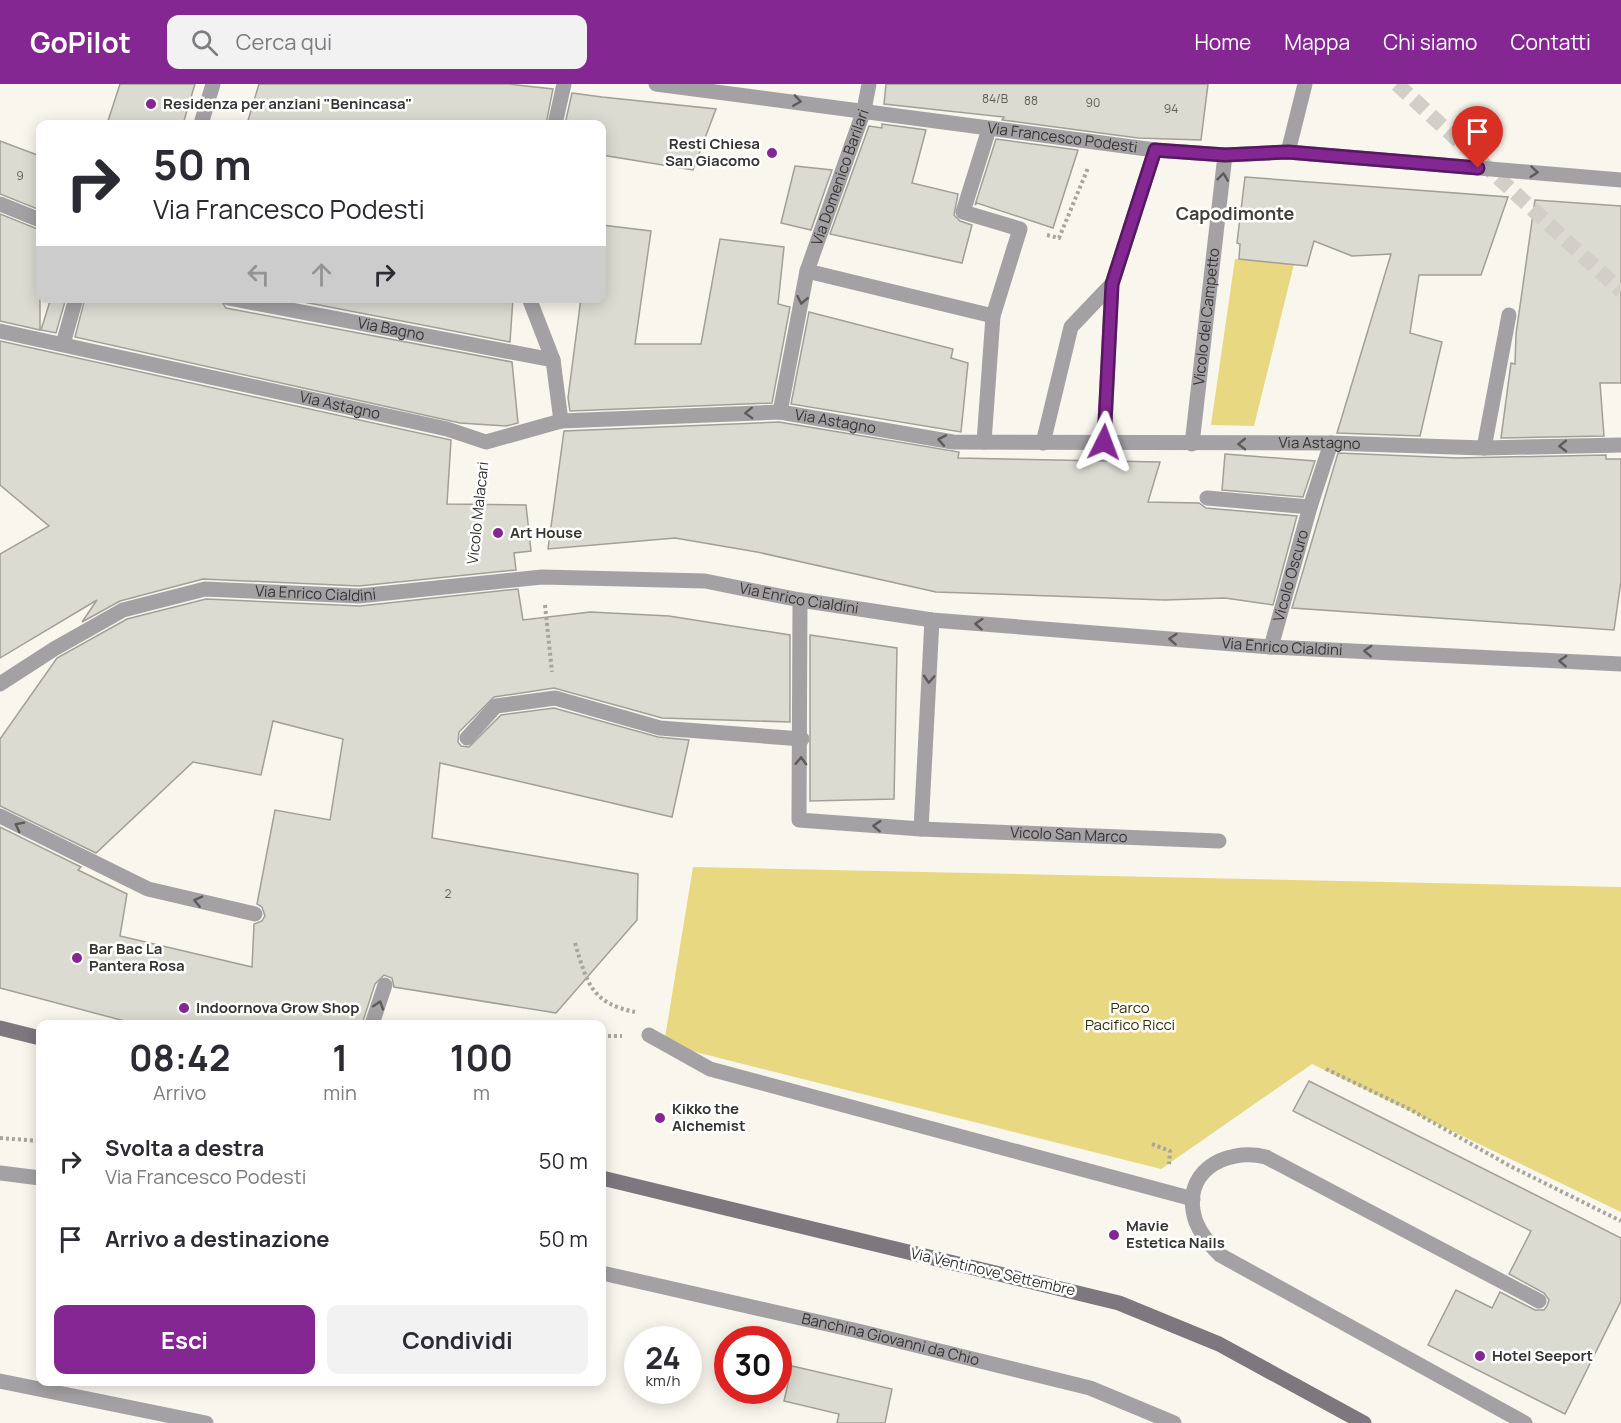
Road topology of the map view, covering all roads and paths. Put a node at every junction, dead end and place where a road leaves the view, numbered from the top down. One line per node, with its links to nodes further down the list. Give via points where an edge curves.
1 (213, 84): 8 (street)
2 (564, 84): 9 (street)
3 (656, 84): 6 (street, Via Francesco Podesti)
4 (869, 84): 7 (street, Via Domenico Barilari)
5 (1305, 84): 13 (street)
6 (757, 90): 7 (street, Via Francesco Podesti, one-way to 7)
7 (864, 110): 10 (street, Via Francesco Podesti); 19 (street, Via Domenico Barilari)
8 (202, 120)
9 (556, 120)
10 (988, 129): 11 (street, Via Francesco Podesti); 18 (street, via 963,212)
11 (1092, 142): 12 (street, Via Francesco Podesti); 18 (path, via 1088,171 1059,238)
12 (1155, 150): 14 (street, Via Francesco Podesti); 20 (street)
13 (1288, 152): 14 (street, Via Francesco Podesti); 15 (street, Via Francesco Podesti, one-way to 15)
14 (1225, 155): 36 (street, Vicolo del Campetto, one-way to 14)
15 (1621, 180)
16 (0, 204): 17 (street)
17 (36, 218)
18 (1020, 229): 25 (street)
19 (807, 271): 25 (street); 29 (street, Via Domenico Barilari, one-way to 29)
20 (1112, 284): 33 (street, via 1071,327); 34 (street)
21 (75, 303): 27 (street)
22 (254, 303): 28 (street, Via Bagno)
23 (531, 303): 28 (street)
24 (1509, 315): 38 (street)
25 (993, 316): 32 (street)
26 (0, 331): 27 (street, Via Astagno)
27 (63, 344): 31 (street, Via Astagno, via 447,429)
28 (553, 360): 30 (street)
29 (780, 412): 30 (street, Via Astagno, one-way to 30); 32 (street, Via Astagno, one-way to 29, via 953,442)
30 (561, 421): 31 (street, Via Astagno)
31 (486, 442): 42 (path, Vicolo Malacari)
32 (984, 442): 33 (street, Via Astagno)
33 (1043, 442): 34 (street, Via Astagno)
34 (1104, 442): 36 (street, Via Astagno)
35 (1331, 443): 36 (street, Via Astagno, one-way to 36); 38 (street, Via Astagno); 40 (street, Vicolo Oscuro)
36 (1192, 444)
37 (1621, 445): 38 (street, Via Astagno, one-way to 38)
38 (1484, 448)
39 (1207, 498): 40 (street)
40 (1310, 507): 45 (street, Vicolo Oscuro)
41 (542, 577): 42 (street, Via Enrico Cialdini); 43 (street, Via Enrico Cialdini, via 705,581); 48 (path)
42 (470, 585): 47 (street, Via Enrico Cialdini, via 359,596 205,589 123,610)
43 (800, 600): 44 (street, Via Enrico Cialdini); 50 (street, Vicolo San Marco)
44 (932, 620): 45 (street, Via Enrico Cialdini, one-way to 44); 52 (street, one-way to 52)
45 (1271, 646): 46 (street, Via Enrico Cialdini, one-way to 45)
46 (1621, 664)
47 (0, 684)
48 (555, 698): 49 (street, via 496,706); 50 (street, via 660,728)
49 (467, 738)
50 (802, 739): 52 (street, Vicolo San Marco, one-way to 50, via 799,820)
51 (0, 816): 54 (street, one-way to 51, via 148,889)
52 (921, 829): 53 (street, Vicolo San Marco)
53 (1219, 841)
54 (255, 914)
55 (576, 943): 59 (path, via 585,978 600,999 616,1008 636,1012)
56 (385, 985): 57 (street, one-way to 56)
57 (373, 1020)
58 (0, 1028): 60 (street)
59 (649, 1035): 67 (street, via 710,1069)
60 (36, 1037)
61 (1326, 1069): 68 (path)
62 (0, 1138): 63 (path)
63 (36, 1141)
64 (0, 1173): 65 (street)
65 (36, 1178)
66 (606, 1179): 74 (street, Via Ventinove Settembre, via 1119,1303 1219,1344)
67 (1193, 1199): 70 (street, via 1200,1176 1219,1161 1242,1153 1266,1157); 75 (street, via 1199,1230 1233,1264)
68 (1621, 1221)
69 (606, 1274): 73 (street, Banchina Giovanni da Chio, via 1090,1388)
70 (1539, 1301)
71 (0, 1381): 72 (street)
72 (206, 1423)
73 (1174, 1423)
74 (1364, 1423)
75 (1525, 1423)

